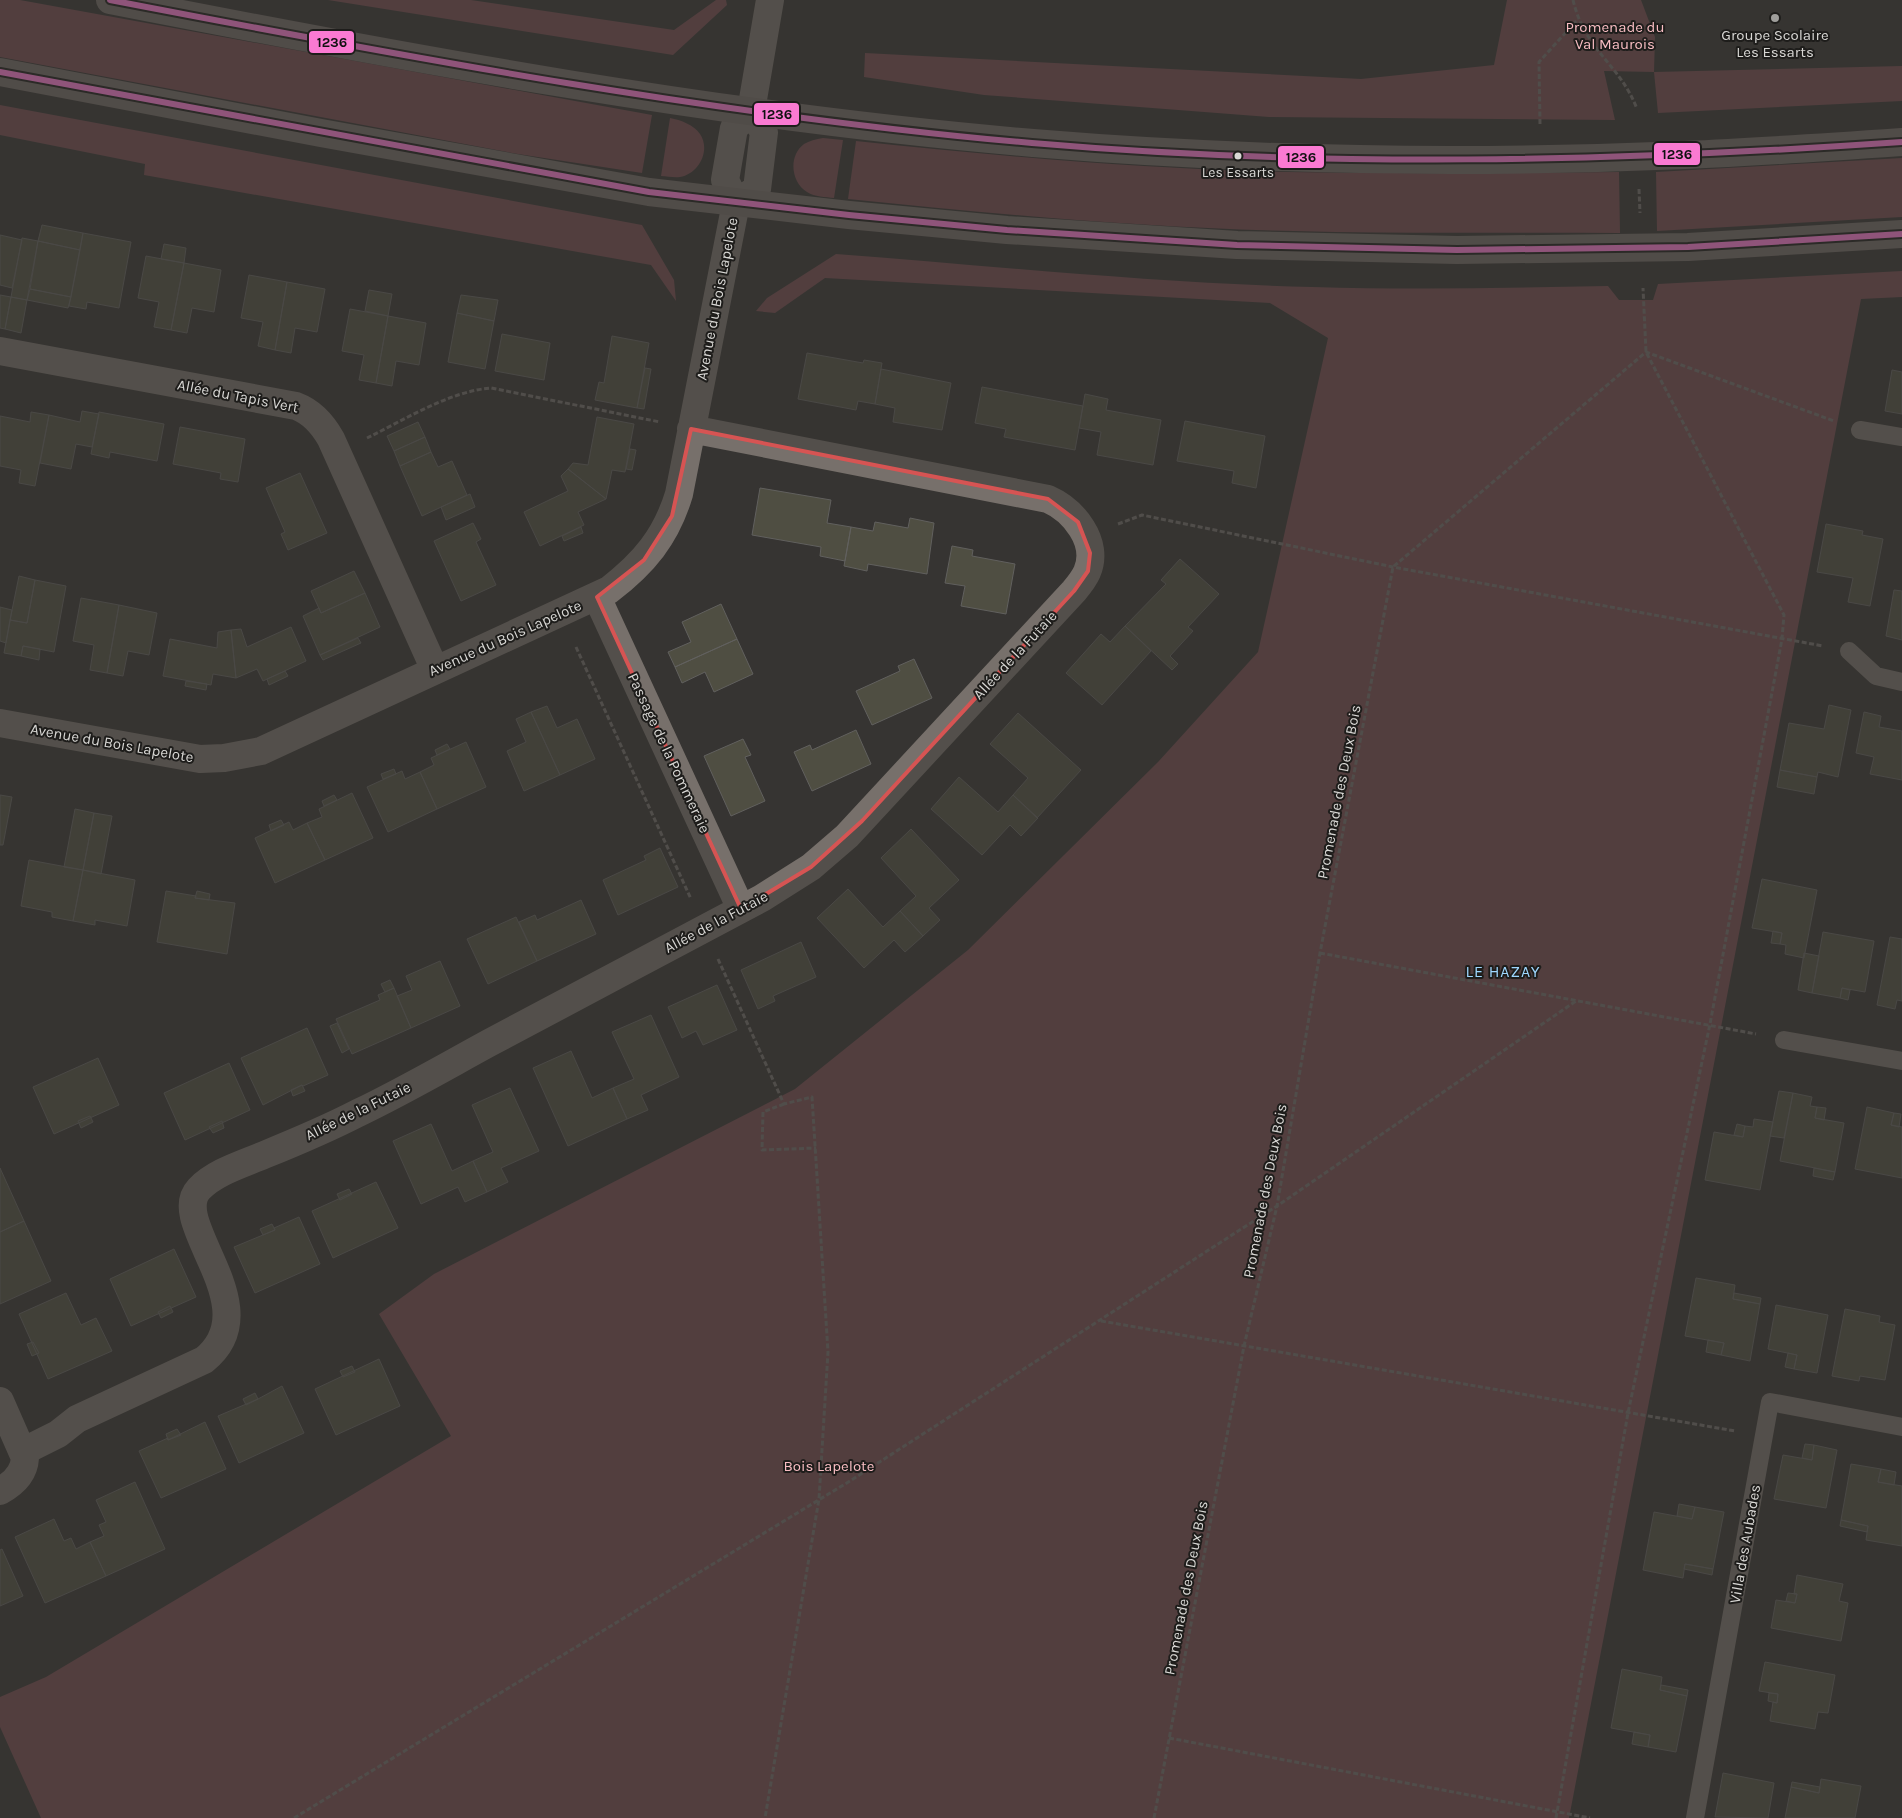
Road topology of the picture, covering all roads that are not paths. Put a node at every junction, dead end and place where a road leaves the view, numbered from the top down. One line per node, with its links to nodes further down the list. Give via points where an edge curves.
1 (110, 0): 4 (main road, via 386,54)
2 (770, 0): 4 (street)
3 (0, 72): 6 (main road, via 650,192)
4 (751, 111): 5 (main road, via 1035,143 1307,158 1606,158); 6 (street, via 734,128 725,180)
5 (1902, 142)
6 (736, 203): 7 (main road, via 1007,230 1313,248 1614,249); 9 (street, Avenue du Bois Lapelote)
7 (1902, 234)
8 (0, 351): 14 (street, Allée du Tapis Vert, via 296,406 308,411 322,424 338,452)
9 (691, 430): 12 (street, Avenue du Bois Lapelote, via 672,516 644,560); 17 (street, Allée de la Futaie, via 1048,499 1068,510 1078,522 1090,553 1088,571 1074,591 857,826 812,867)
10 (1860, 430): 11 (lane)
11 (1902, 437)
12 (597, 597): 14 (street, Avenue du Bois Lapelote); 17 (street, Passage de la Pommeraie)
13 (1849, 650): 15 (lane, via 1876,676)
14 (435, 670): 16 (street, Avenue du Bois Lapelote, via 261,750 224,758 200,758)
15 (1902, 682)
16 (0, 723)
17 (741, 909): 22 (street, Allée de la Futaie, via 360,1113 206,1183 195,1194 193,1210 221,1284 227,1311 218,1345 204,1360 77,1419 58,1434)
18 (1784, 1040): 19 (lane)
19 (1902, 1061)
20 (0, 1400): 22 (street)
21 (1902, 1427): 24 (lane, Villa des Aubades, via 1770,1402)
22 (24, 1451): 23 (street, via 22,1471)
23 (0, 1492)
24 (1695, 1818)

